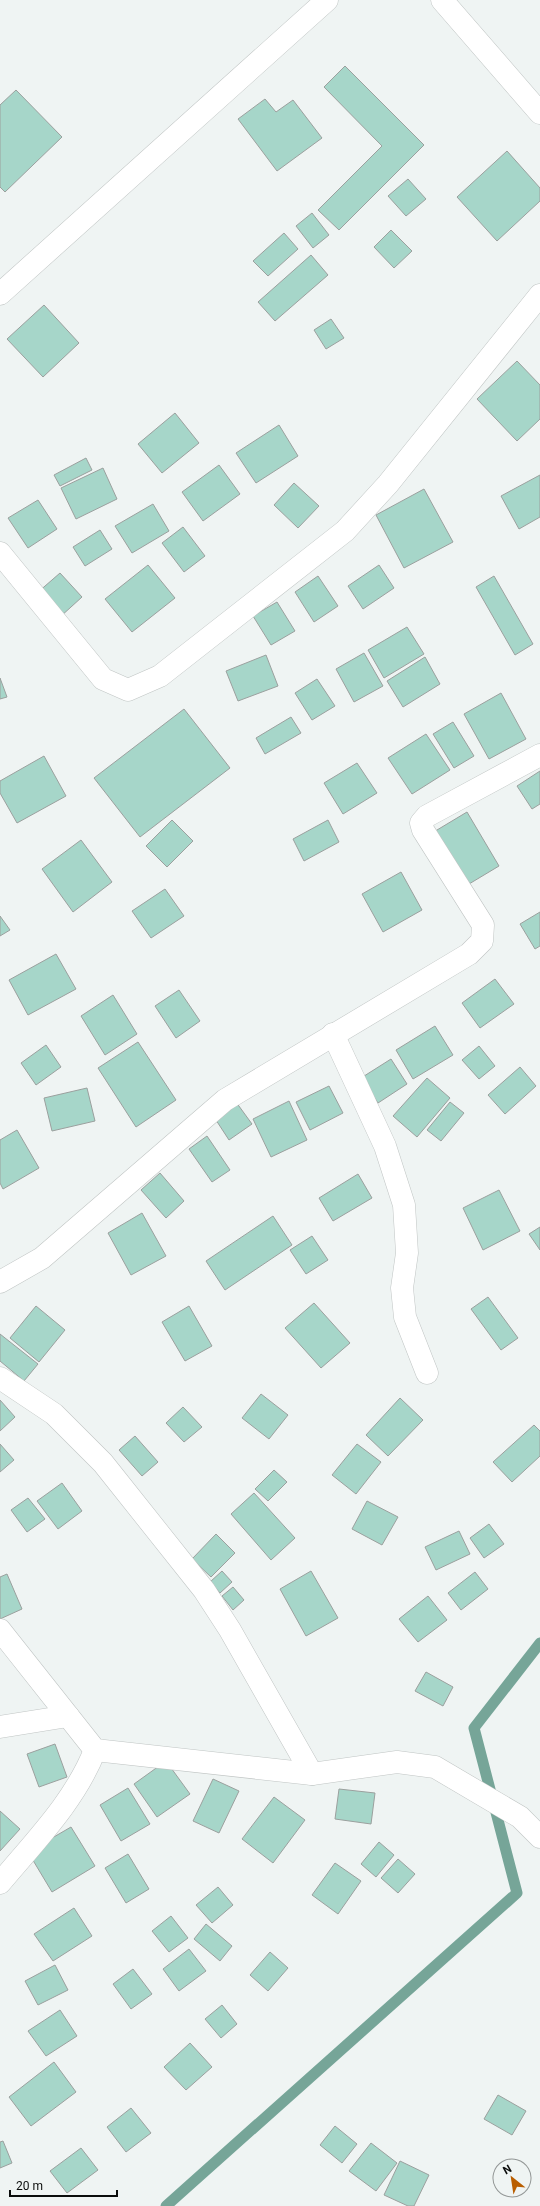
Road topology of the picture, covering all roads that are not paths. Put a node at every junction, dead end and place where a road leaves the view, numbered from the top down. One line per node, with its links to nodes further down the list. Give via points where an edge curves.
1 (327, 0): 4 (street)
2 (442, 0): 3 (street)
3 (540, 113)
4 (0, 294)
5 (540, 295): 6 (street, via 388,484 345,532 160,676 128,690 103,679)
6 (0, 553)
7 (540, 755): 8 (street, via 427,816 421,823 483,925 482,941 469,954)
8 (333, 1034): 9 (street, via 225,1100 42,1258); 10 (street, via 385,1146 404,1205 407,1252 402,1288 405,1317)
9 (0, 1282)
10 (427, 1373)
11 (0, 1378): 16 (street, via 54,1414 103,1463 204,1590 230,1630)
12 (0, 1630): 13 (street)
13 (68, 1716): 14 (street); 15 (street)
14 (0, 1727)
15 (95, 1750): 16 (street); 18 (street, via 86,1773 60,1812)
16 (312, 1774): 17 (street, via 397,1762 435,1767 520,1817)
17 (540, 1837)
18 (0, 1883)

